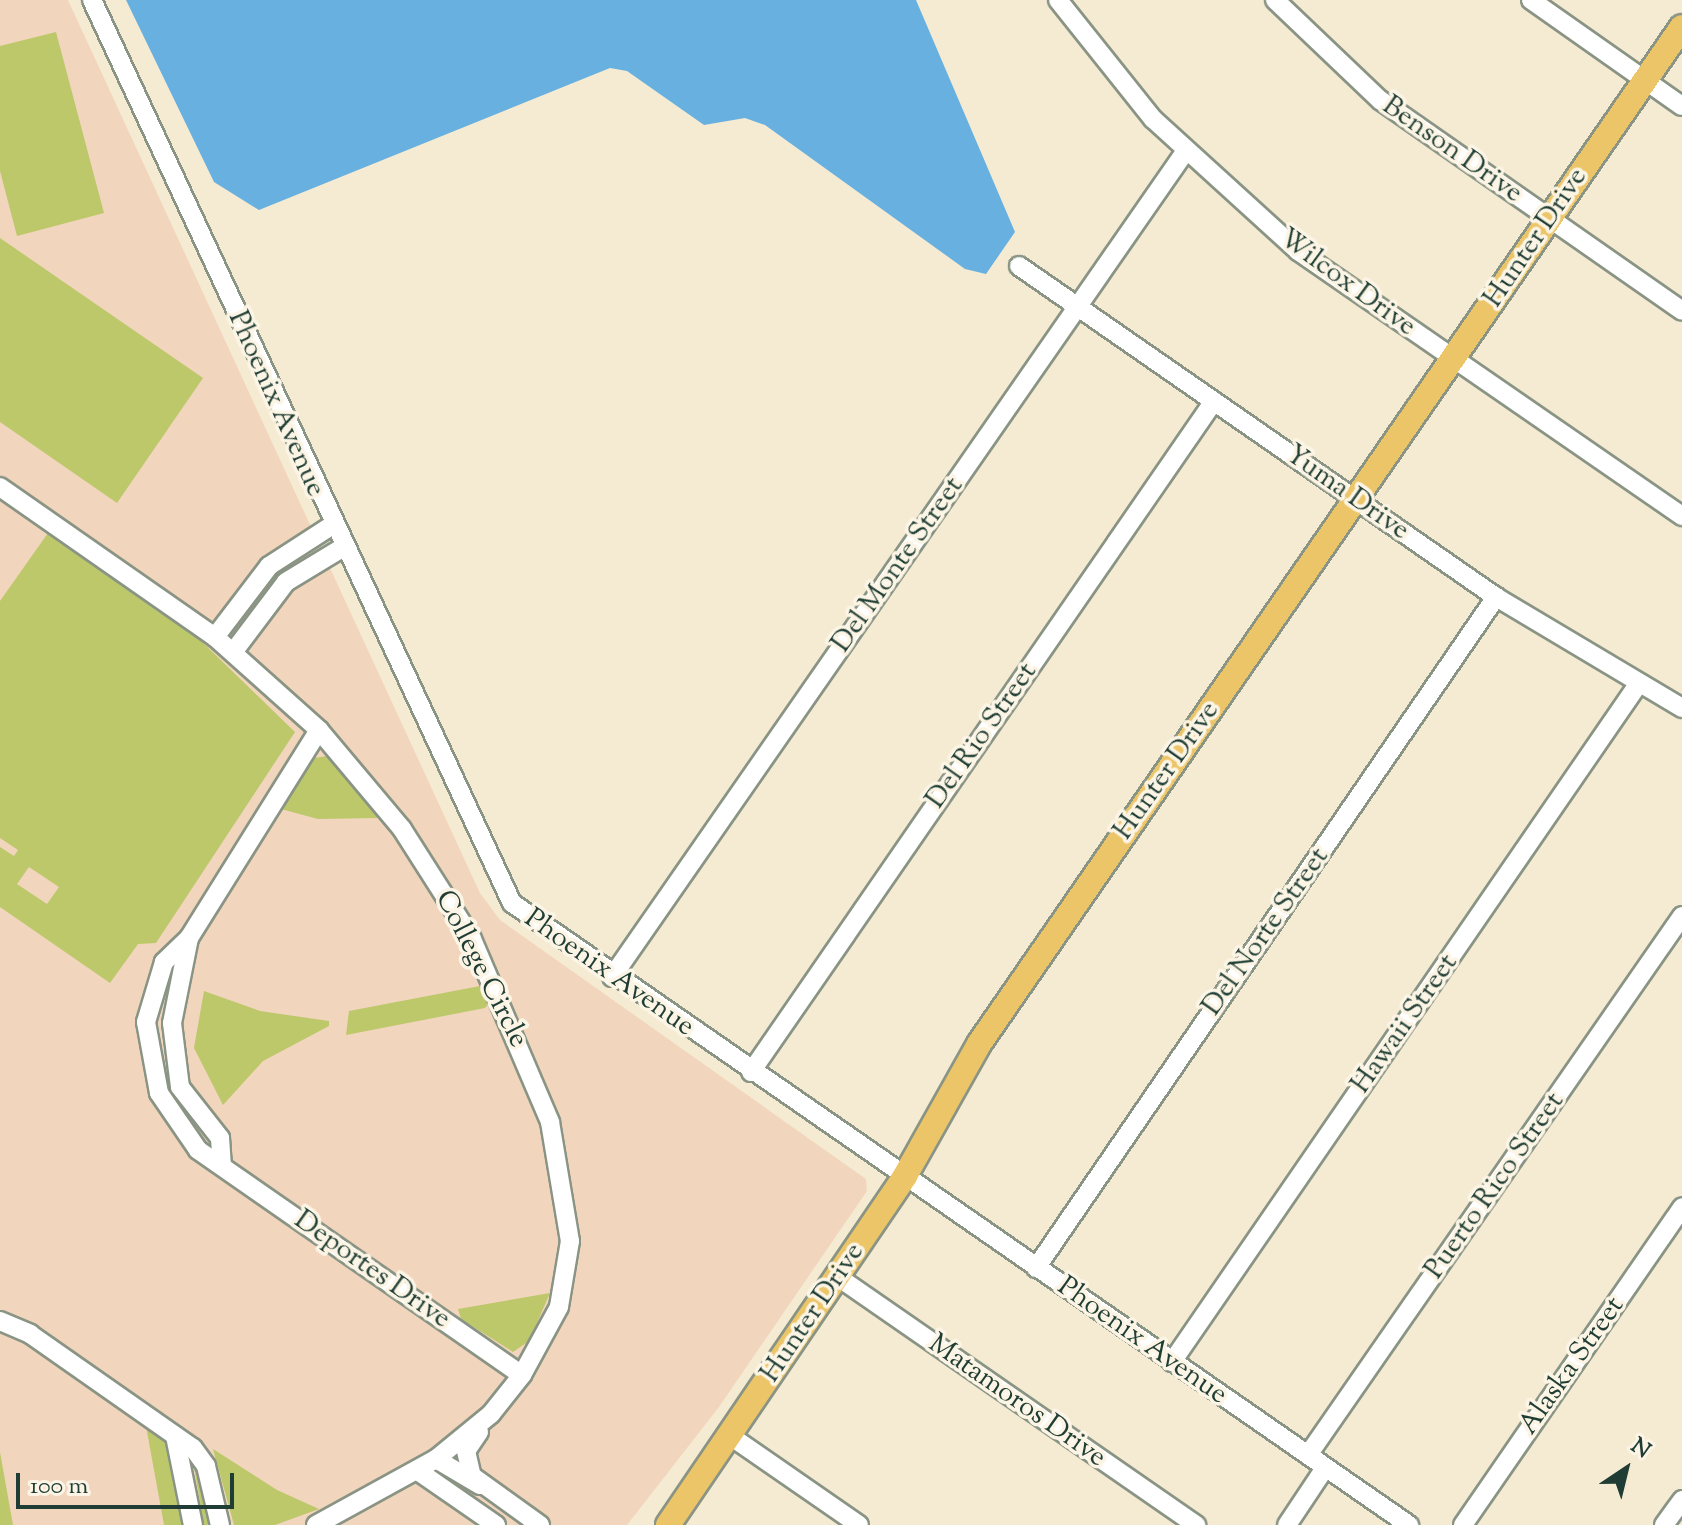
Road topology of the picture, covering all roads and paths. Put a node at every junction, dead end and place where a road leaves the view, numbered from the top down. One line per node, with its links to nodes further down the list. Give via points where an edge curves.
1 (92, 0): 18 (street, Phoenix Avenue)
2 (1058, 0): 8 (street, Wilcox Drive)
3 (1275, 0): 9 (street, Benson Drive, via 1380,100)
4 (1531, 0): 6 (street)
5 (1682, 27): 6 (main road, Hunter Drive)
6 (1644, 81): 7 (street); 9 (main road, Hunter Drive)
7 (1682, 106)
8 (1185, 152): 11 (street, Del Monte Street); 13 (street, Wilcox Drive, via 1298,251)
9 (1549, 219): 12 (street, Benson Drive); 13 (main road, Hunter Drive)
10 (1019, 266): 11 (street, Yuma Drive)
11 (1077, 307): 14 (street, Yuma Drive); 28 (street, Del Monte Street)
12 (1682, 311)
13 (1452, 359): 16 (main road, Hunter Drive); 17 (street, Wilcox Drive)
14 (1214, 401): 16 (street, Yuma Drive); 29 (street, Del Rio Street)
15 (0, 487): 21 (street, College Circle)
16 (1356, 498): 20 (street, Yuma Drive); 31 (main road, Hunter Drive, via 979,1044)
17 (1682, 516)
18 (331, 526): 19 (street, Phoenix Avenue); 21 (street, via 269,566)
19 (342, 548): 22 (street, via 286,582); 28 (street, Phoenix Avenue, via 498,884 529,918)
20 (1496, 597): 23 (street, Yuma Drive); 33 (street, Del Norte Street)
21 (215, 637): 22 (street, College Circle)
22 (234, 651): 25 (street, College Circle)
23 (1637, 686): 24 (street, Yuma Drive); 36 (street, Hawaii Street)
24 (1682, 708)
25 (319, 730): 27 (street, Deportes Drive); 37 (street, College Circle, via 402,829 472,939 550,1122 570,1241 559,1307)
26 (1682, 916): 41 (street, Puerto Rico Street)
27 (189, 938): 30 (street, Deportes Drive, via 172,1023 180,1087 220,1138); 30 (street, Deportes Drive, via 164,962 146,1022 159,1093 198,1150)
28 (612, 977): 29 (street, Phoenix Avenue)
29 (751, 1072): 31 (street, Phoenix Avenue)
30 (222, 1165): 37 (street, Deportes Drive)
31 (905, 1176): 33 (street, Phoenix Avenue); 34 (main road, Hunter Drive)
32 (1682, 1207): 57 (street, Alaska Street)
33 (1036, 1268): 36 (street, Phoenix Avenue)
34 (838, 1277): 39 (main road, Hunter Drive); 54 (street, Matamoros Drive)
35 (0, 1321): 40 (street, via 30,1334)
36 (1172, 1362): 41 (street, Phoenix Avenue)
37 (522, 1375): 38 (street, College Circle)
38 (491, 1414): 42 (street, College Circle); 45 (street, via 466,1451 472,1476)
39 (729, 1435): 52 (main road, Hunter Drive); 53 (street)
40 (175, 1436): 47 (street); 48 (street, via 206,1466)
41 (1308, 1455): 43 (street, Phoenix Avenue)
42 (436, 1459): 44 (street, College Circle); 45 (street)
43 (1325, 1468): 55 (street); 56 (street, Phoenix Avenue)
44 (418, 1471): 49 (street, College Circle); 50 (street)
45 (486, 1489): 51 (street)
46 (1682, 1500): 58 (street)
47 (193, 1525)
48 (220, 1525)
49 (316, 1525)
50 (496, 1525)
51 (540, 1525)
52 (668, 1525)
53 (859, 1525)
54 (1196, 1525)
55 (1287, 1525)
56 (1409, 1525)
57 (1463, 1525)
58 (1664, 1525)

